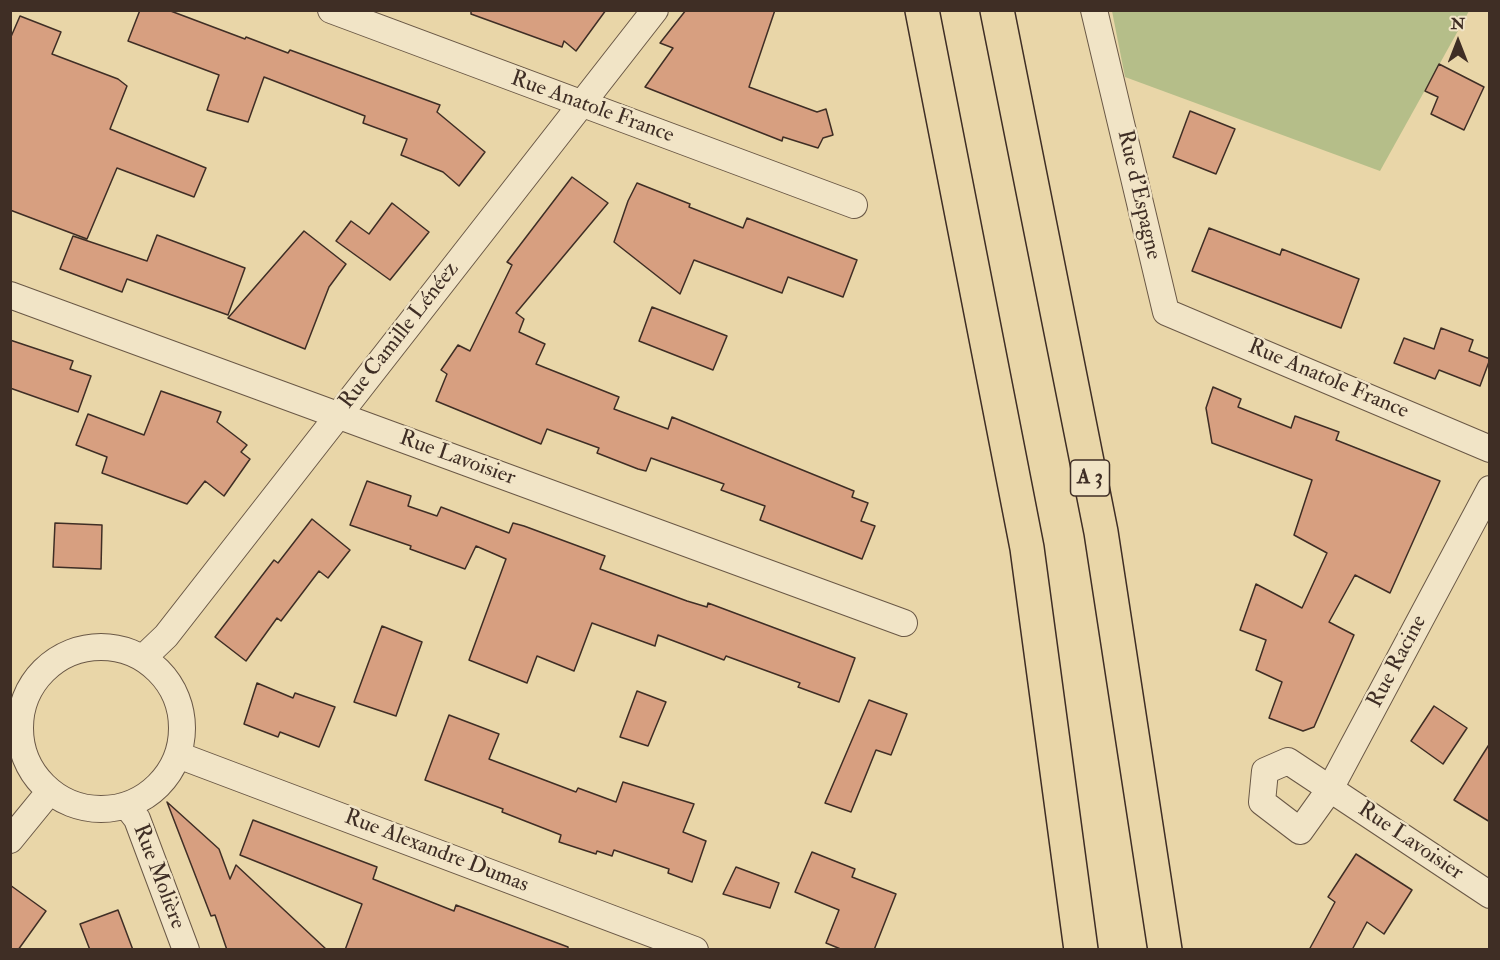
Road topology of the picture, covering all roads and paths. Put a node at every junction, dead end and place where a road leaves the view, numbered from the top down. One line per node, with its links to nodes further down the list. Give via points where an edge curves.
1 (331, 10): 6 (street, Rue Anatole France)
2 (655, 10): 6 (street, Rue Camille Lénéez)
3 (922, 10): 26 (highway, via 1027,548)
4 (997, 10): 27 (highway, A 3, via 1101,532)
5 (1094, 10): 9 (street, Rue d'Espagne)
6 (581, 104): 7 (street, Rue Anatole France); 10 (street, Rue Camille Lénéez)
7 (854, 205)
8 (10, 295): 10 (street, Rue Lavoisier)
9 (1166, 312): 11 (street, Rue Anatole France)
10 (339, 415): 13 (street, Rue Lavoisier); 14 (street, Rue Camille Lénéez, via 166,636)
11 (1490, 449)
12 (1490, 489): 18 (street, Rue Racine)
13 (904, 623)
14 (143, 658): 15 (street, via 117,648 88,648 62,657); 17 (street, via 164,676 178,700 183,728)
15 (18, 697): 16 (street)
16 (16, 743): 19 (street)
17 (178, 755): 20 (street, via 167,777 149,794); 25 (street, Rue Alexandre Dumas)
18 (1330, 789): 21 (street, Rue Racine); 21 (street, Rue Lavoisier, via 1288,761 1265,771 1262,802); 23 (street, Rue Lavoisier)
19 (50, 791): 20 (street, via 73,804 100,809); 22 (street)
20 (126, 806): 24 (street, Rue Molière, via 137,819)
21 (1300, 831)
22 (10, 840)
23 (1490, 895)
24 (186, 950)
25 (694, 950)
26 (1081, 950)
27 (1165, 950)

